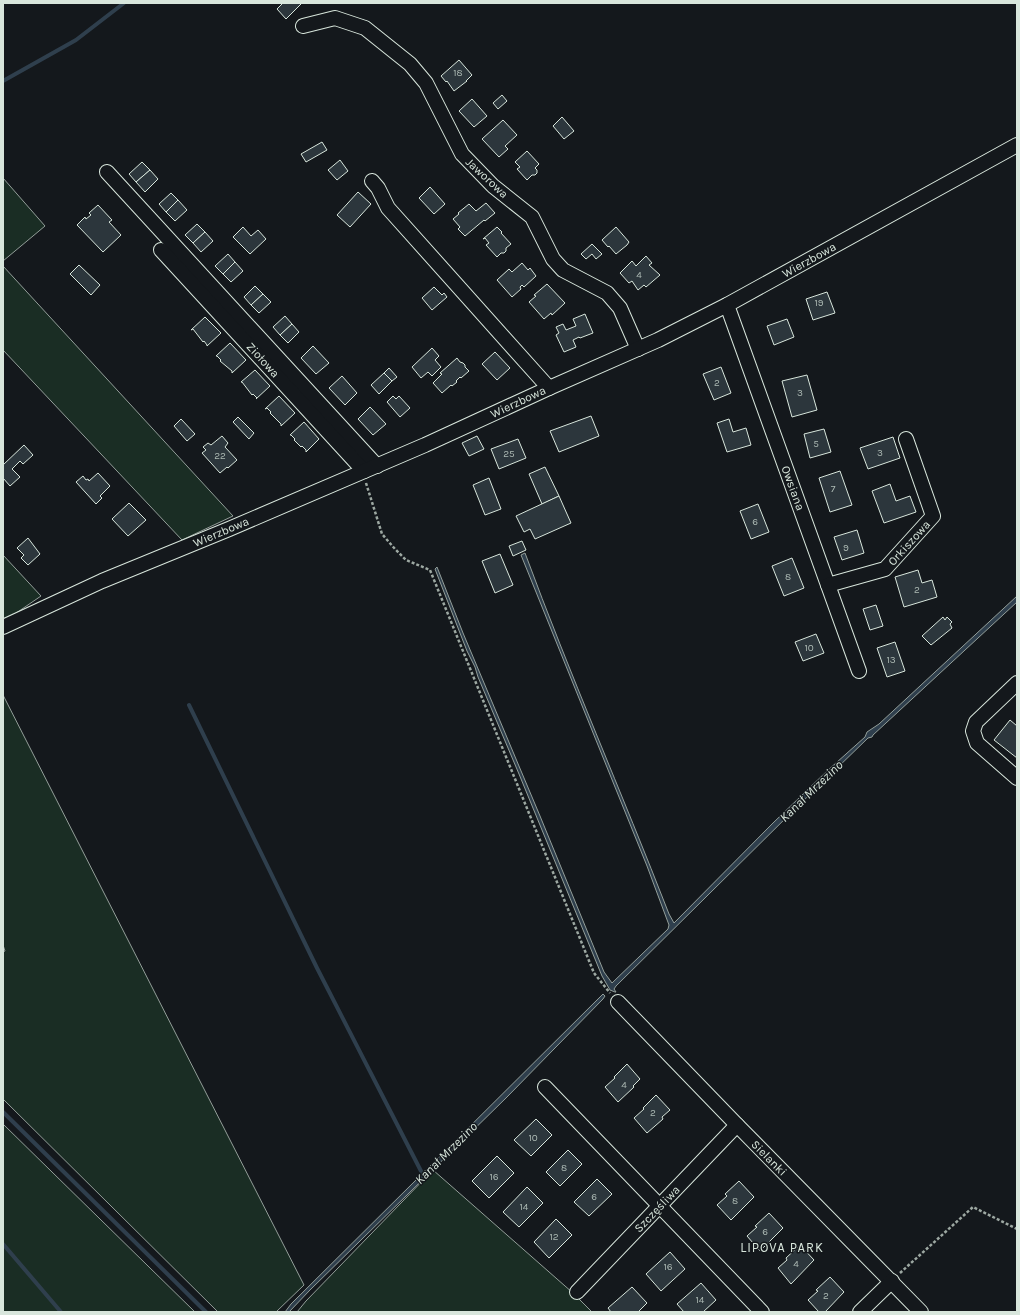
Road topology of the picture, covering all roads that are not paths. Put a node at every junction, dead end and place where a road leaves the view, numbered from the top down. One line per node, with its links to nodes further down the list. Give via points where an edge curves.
1 (302, 26): 7 (street, Jaworowa, via 335,18 365,28 410,64 426,83 462,154 493,186 532,217 553,259 563,270 607,293 620,308)
2 (1017, 145): 6 (street, Wierzbowa)
3 (106, 172): 10 (street)
4 (372, 181): 8 (street, via 388,208)
5 (161, 250): 11 (street, Ziołowa)
6 (727, 305): 7 (street, Wierzbowa); 12 (street, Owsiana)
7 (638, 349): 8 (street, Wierzbowa)
8 (549, 388): 10 (street, Wierzbowa)
9 (906, 439): 12 (street, Orkiszowa, via 933,516 885,569)
10 (377, 466): 11 (street, Wierzbowa)
11 (364, 471): 13 (street, Wierzbowa)
12 (828, 585): 14 (street, Owsiana)
13 (4, 625)
14 (859, 671)
15 (1017, 683): 16 (street, via 976,722 973,731 977,743)
16 (1017, 778)
17 (618, 1002): 19 (street, Sielanki)
18 (545, 1087): 20 (street)
19 (737, 1125): 20 (street, Szczęśliwa); 21 (street, Sielanki)
20 (660, 1206): 22 (street, Szczęśliwa); 23 (street)
21 (892, 1281): 24 (street); 25 (street, Sielanki)
22 (576, 1292)
23 (762, 1312)
24 (860, 1312)
25 (921, 1312)

